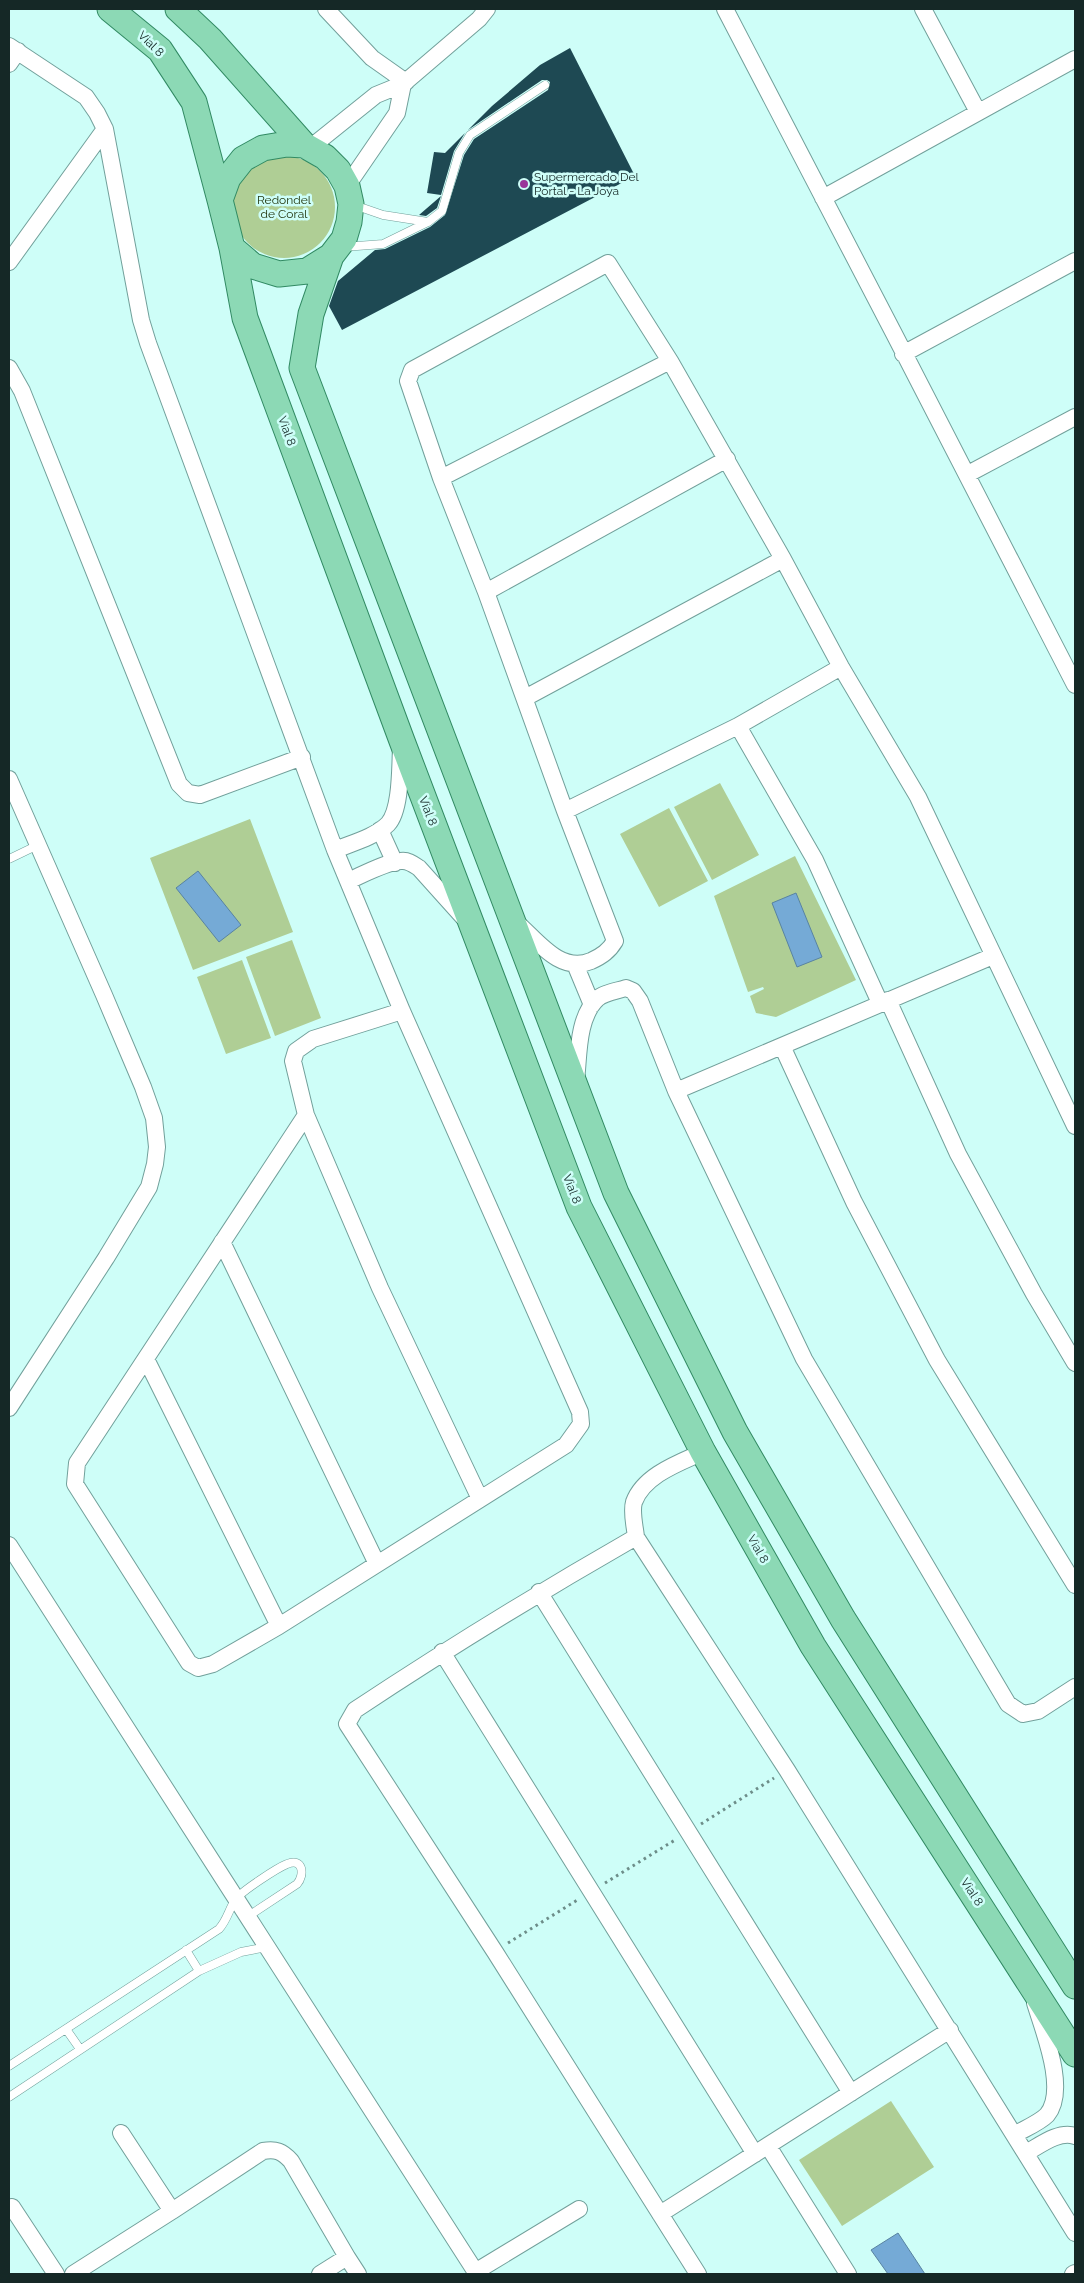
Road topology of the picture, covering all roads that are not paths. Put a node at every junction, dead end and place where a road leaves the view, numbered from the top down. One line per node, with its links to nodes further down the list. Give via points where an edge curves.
1 (110, 9): 16 (main road, Vial 8, via 160,50 194,102)
2 (178, 9): 13 (main road, via 210,39)
3 (326, 9): 9 (street, via 372,58)
4 (487, 9): 9 (street)
5 (725, 9): 15 (street)
6 (923, 9): 11 (street)
7 (12, 54): 12 (street, via 86,97)
8 (1075, 59): 11 (street)
9 (404, 83): 13 (street, via 376,95); 14 (street, via 397,113)
10 (545, 85): 17 (lane, via 470,135 459,153 442,211)
11 (978, 112): 15 (street)
12 (105, 129): 21 (street); 36 (street, via 144,332)
13 (307, 147): 14 (main road, via 325,157 338,170); 16 (main road, via 287,144 263,148 242,159 228,178)
14 (349, 195): 17 (lane, via 383,215); 19 (main road, via 350,222 344,239)
15 (823, 198): 22 (street)
16 (220, 200): 18 (main road)
17 (428, 222): 19 (lane, via 383,244)
18 (232, 248): 19 (main road, via 253,266 279,274 307,271); 35 (main road, Vial 8, via 245,318)
19 (334, 252): 45 (main road, via 311,314 302,368)
20 (1075, 261): 22 (street)
21 (9, 262)
22 (903, 354): 27 (street)
23 (670, 361): 26 (street); 28 (street); 28 (street, via 611,264 605,263 412,370 408,381)
24 (9, 368): 36 (street, via 22,391 179,784 188,793 200,794)
25 (1075, 417): 27 (street)
26 (727, 459): 29 (street); 30 (street)
27 (968, 474): 32 (street)
28 (441, 478): 30 (street)
29 (783, 559): 31 (street); 33 (street)
30 (486, 592): 33 (street)
31 (841, 667): 34 (street); 47 (street, via 923,806)
32 (1075, 685)
33 (525, 698): 38 (street)
34 (738, 726): 38 (street); 49 (street, via 815,860)
35 (402, 741): 39 (street, via 396,809 392,820); 46 (main road, Vial 8)
36 (302, 757): 41 (street)
37 (9, 779): 40 (street)
38 (564, 811): 48 (street, via 614,941 600,957)
39 (380, 830): 41 (street); 43 (street)
40 (38, 845): 42 (lane); 60 (street, via 142,1087 154,1118 157,1147 149,1187)
41 (335, 850): 44 (street)
42 (9, 858)
43 (395, 863): 44 (street); 46 (street, via 410,862 419,868)
44 (348, 881): 51 (street)
45 (509, 915): 48 (street, via 556,958); 53 (main road)
46 (472, 926): 61 (main road, Vial 8, via 579,1207)
47 (993, 956): 49 (street); 56 (street)
48 (576, 964): 50 (street)
49 (884, 1002): 52 (street); 59 (street, via 958,1154)
50 (592, 1005): 53 (street, via 583,1029); 54 (street, via 599,997 626,988 633,991)
51 (402, 1011): 55 (street, via 313,1039 296,1051 292,1061); 62 (street, via 580,1412 581,1424 566,1445)
52 (782, 1046): 54 (street); 66 (street, via 854,1202 937,1360)
53 (575, 1086): 77 (main road, via 616,1193 734,1432 843,1619)
54 (676, 1091): 70 (street, via 804,1359 1008,1704 1023,1714 1038,1711)
55 (306, 1115): 57 (street); 62 (street, via 380,1288)
56 (1075, 1126)
57 (222, 1242): 58 (street); 65 (street)
58 (146, 1359): 68 (street); 68 (street, via 77,1463 74,1484 189,1663 198,1668 213,1664)
59 (1075, 1363)
60 (9, 1408)
61 (703, 1452): 63 (street, via 652,1479 641,1491 634,1503); 76 (main road, Vial 8, via 813,1646)
62 (480, 1499): 65 (street)
63 (636, 1537): 67 (street); 79 (street)
64 (9, 1545): 71 (street)
65 (377, 1564): 68 (street)
66 (1075, 1585)
67 (539, 1592): 69 (street); 83 (street)
68 (279, 1626)
69 (442, 1652): 89 (street, via 590,1892); 94 (street, via 355,1710 347,1724)
70 (1075, 1686)
71 (236, 1899): 72 (street); 72 (lane, via 288,1863 299,1865 303,1872 297,1884); 74 (lane, via 226,1921)
72 (247, 1917): 73 (street)
73 (267, 1948): 75 (lane, via 241,1952); 97 (street)
74 (186, 1950): 75 (lane); 78 (lane)
75 (199, 1971): 80 (lane)
76 (1028, 1979): 81 (main road, Vial 8); 85 (street, via 1054,2069 1056,2085)
77 (1075, 1986)
78 (66, 2029): 80 (lane); 82 (lane)
79 (950, 2030): 83 (street); 88 (street)
80 (80, 2049): 84 (lane)
81 (1075, 2054)
82 (9, 2066)
83 (851, 2093): 89 (street)
84 (9, 2097)
85 (1051, 2108): 87 (street); 88 (street, via 1044,2117)
86 (121, 2133): 93 (street)
87 (1071, 2135): 90 (street, via 1058,2136)
88 (1014, 2136): 90 (street)
89 (762, 2150): 94 (street); 103 (street)
90 (1026, 2153): 95 (street)
91 (12, 2207): 98 (street)
92 (579, 2209): 97 (street)
93 (172, 2211): 96 (street, via 263,2151 275,2149 291,2161); 99 (street)
94 (660, 2214): 102 (street)
95 (1075, 2233)
96 (347, 2257): 100 (street); 101 (street)
97 (476, 2273)
98 (56, 2274)
99 (73, 2274)
100 (320, 2274)
101 (358, 2274)
102 (698, 2274)
103 (848, 2274)

